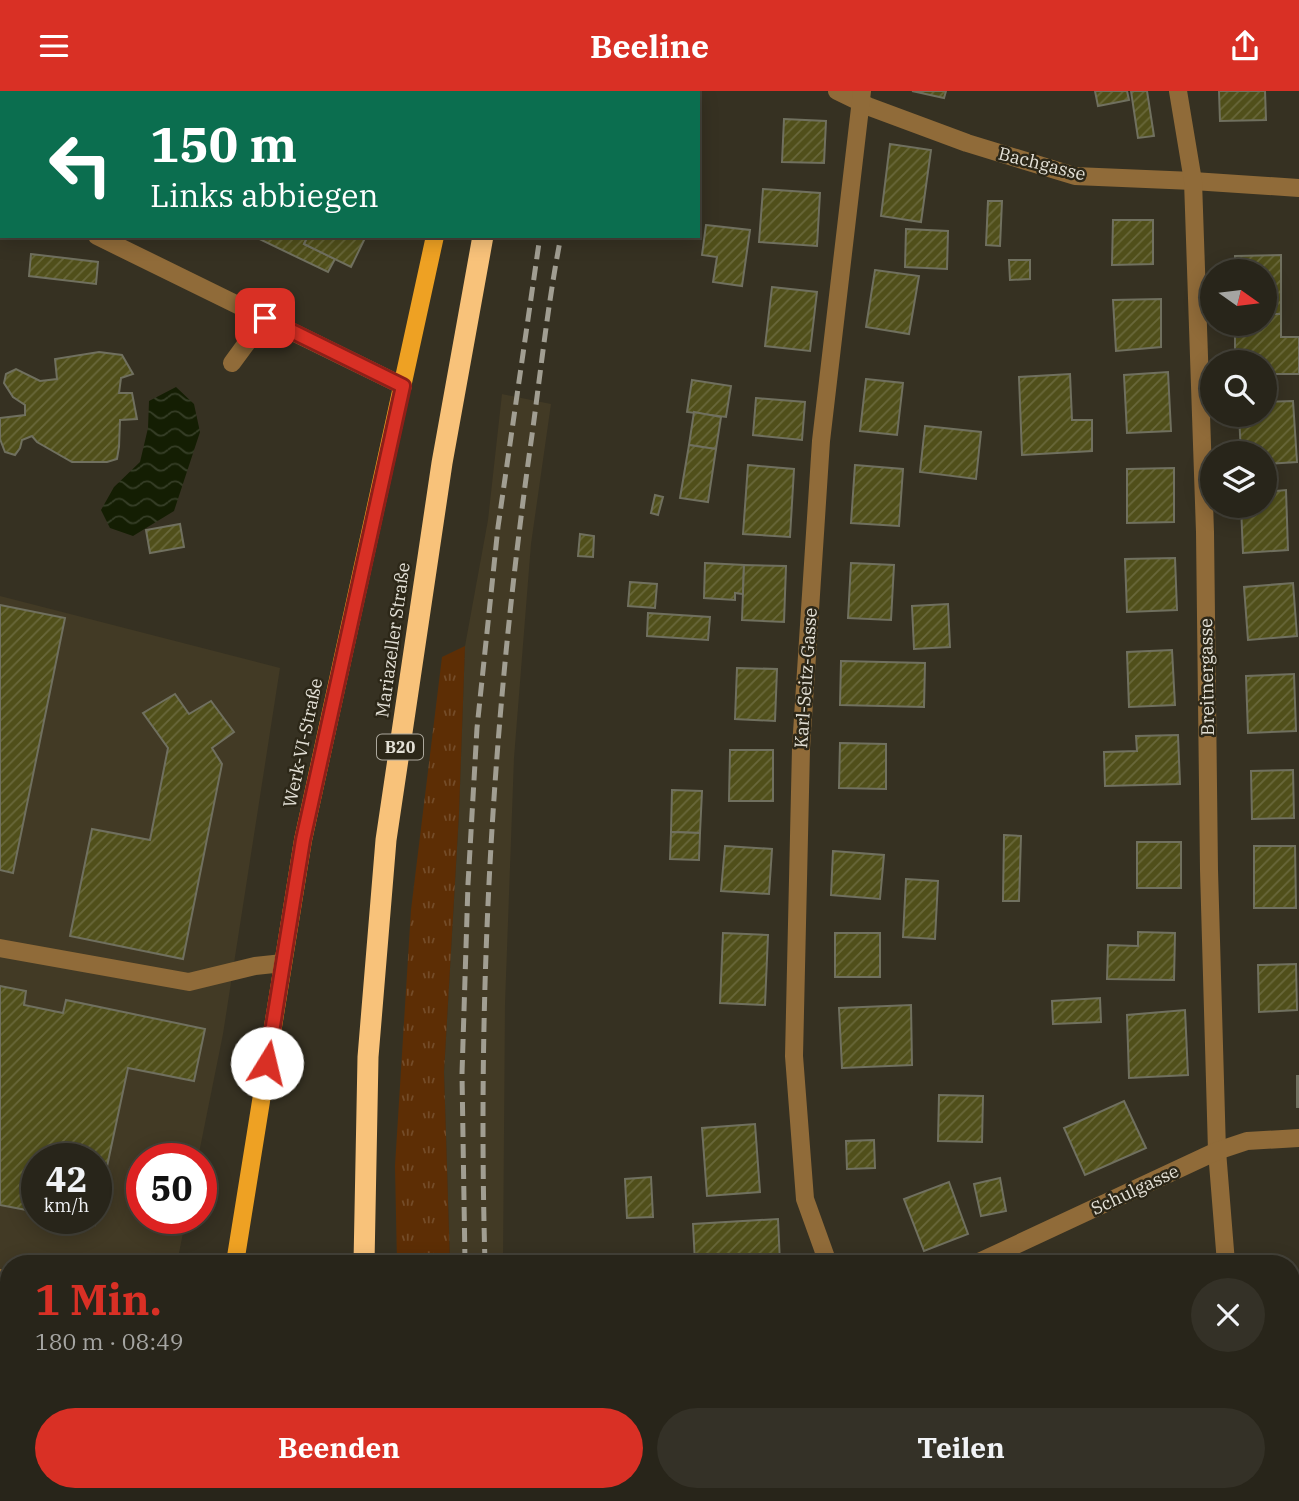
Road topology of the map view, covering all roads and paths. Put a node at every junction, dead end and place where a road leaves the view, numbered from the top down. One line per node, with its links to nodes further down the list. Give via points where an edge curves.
1 (837, 91): 3 (street, Bachgasse)
2 (1178, 91): 4 (street, Breitnergasse)
3 (861, 97): 4 (street, Bachgasse, via 870,107 967,143 1074,176); 18 (street, Karl-Seitz-Gasse, via 821,442 801,748 794,1056 805,1199)
4 (1193, 181): 5 (street, Bachgasse); 15 (street, Breitnergasse)
5 (1299, 188)
6 (101, 238): 9 (street)
7 (435, 238): 11 (main road, Werk-VI-Straße)
8 (483, 238): 17 (highway, Mariazeller Straße / B20, via 442,463 386,839 368,1057)
9 (265, 318): 10 (street); 11 (street)
10 (232, 363)
11 (403, 386): 13 (main road, Werk-VI-Straße, via 303,840)
12 (0, 948): 13 (street, via 189,982)
13 (283, 963): 16 (main road, Werk-VI-Straße)
14 (1299, 1138): 15 (street, Schulgasse, via 1247,1141)
15 (1217, 1151): 19 (street, Schulgasse); 20 (street, Breitnergasse)
16 (236, 1255)
17 (363, 1255)
18 (825, 1255)
19 (994, 1255)
20 (1225, 1255)

